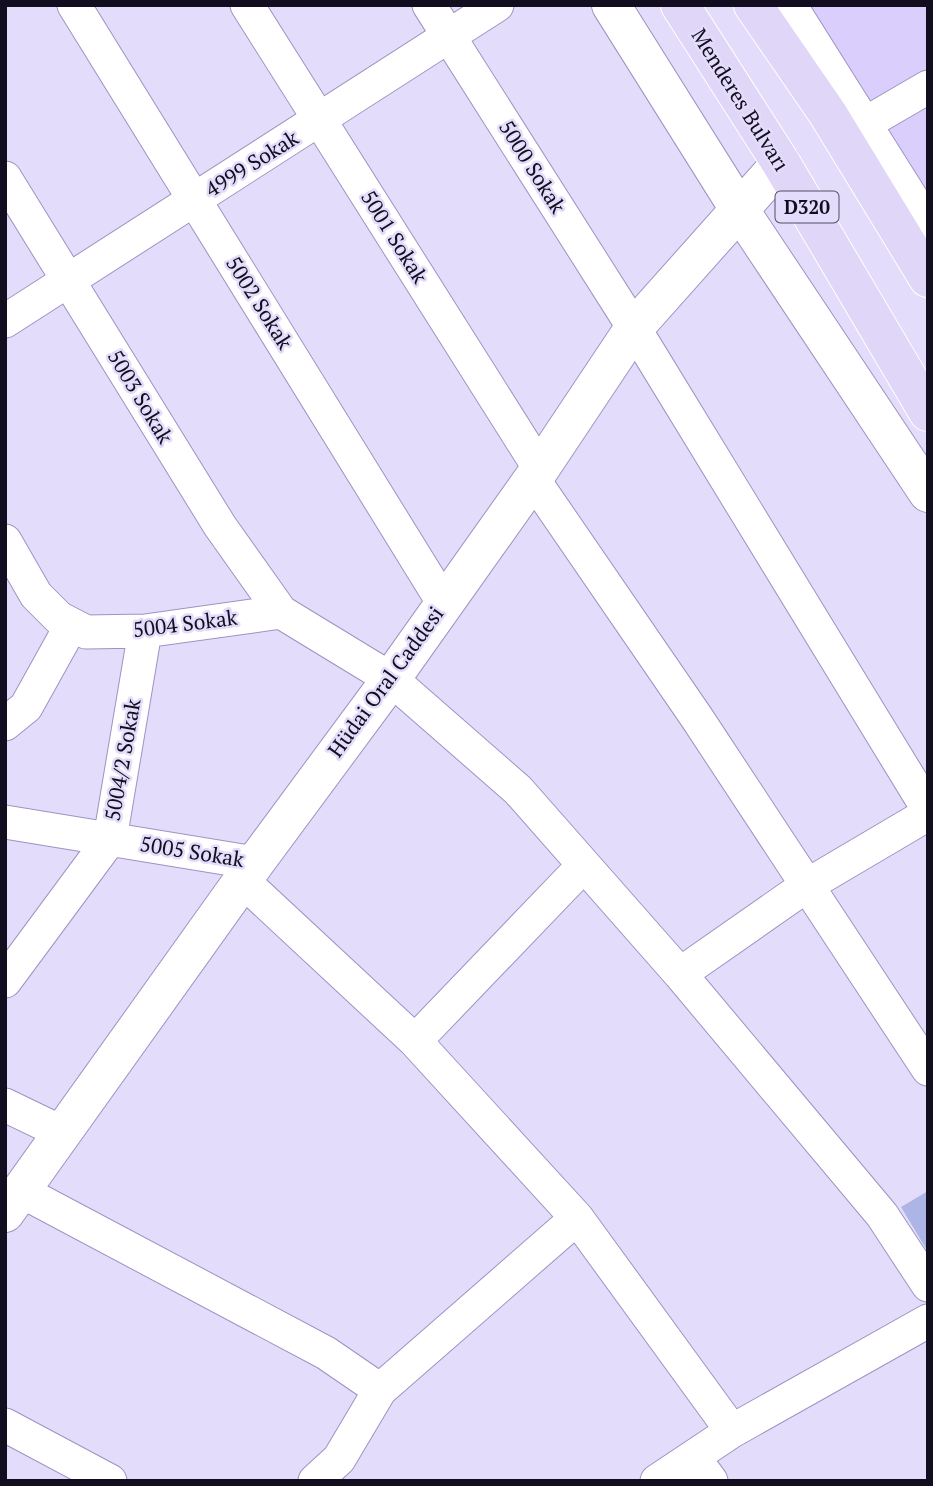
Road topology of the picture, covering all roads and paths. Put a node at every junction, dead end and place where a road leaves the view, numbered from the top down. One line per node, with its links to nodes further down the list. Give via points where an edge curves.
1 (75, 5): 15 (street, 5002 Sokak)
2 (247, 5): 11 (street, 5001 Sokak)
3 (429, 5): 9 (street, 5000 Sokak)
4 (497, 5): 9 (street, 4999 Sokak)
5 (611, 5): 16 (street)
6 (680, 5): 13 (main road, Menderes Bulvarı / D320)
7 (753, 5): 18 (main road, D320, via 828,114)
8 (787, 5): 12 (street)
9 (448, 34): 11 (street, 4999 Sokak); 21 (street, 5000 Sokak)
10 (928, 87): 12 (street)
11 (321, 121): 15 (street, 4999 Sokak); 25 (street, 5001 Sokak)
12 (861, 126): 17 (street)
13 (781, 163): 16 (street, Hüdai Oral Caddesi); 22 (main road, Menderes Bulvarı / D320)
14 (5, 178): 19 (street, 5003 Sokak)
15 (196, 200): 19 (street, 4999 Sokak); 28 (street, 5002 Sokak)
16 (739, 209): 21 (street, Hüdai Oral Caddesi); 26 (street)
17 (928, 229)
18 (928, 278)
19 (70, 282): 20 (street, 4999 Sokak); 29 (street, 5003 Sokak, via 220,526)
20 (5, 321)
21 (634, 328): 25 (street, Hüdai Oral Caddesi); 34 (street, 5000 Sokak)
22 (901, 367): 23 (main road, Menderes Bulvarı / D320); 24 (street)
23 (928, 412)
24 (928, 453)
25 (536, 474): 28 (street, Hüdai Oral Caddesi); 39 (street, 5001 Sokak)
26 (928, 493)
27 (5, 541): 30 (street, via 36,595)
28 (443, 602): 32 (street, Hüdai Oral Caddesi)
29 (281, 611): 31 (street, 5004 Sokak); 32 (street)
30 (71, 626): 31 (street, 5004 Sokak, via 102,633); 33 (street, via 26,707)
31 (145, 631): 36 (street, 5004/2 Sokak)
32 (391, 679): 37 (street, via 518,790); 38 (street, Hüdai Oral Caddesi)
33 (5, 724)
34 (928, 812): 39 (street)
35 (5, 822): 36 (street, 5005 Sokak)
36 (110, 839): 38 (street, 5005 Sokak); 41 (street, 5004/2 Sokak)
37 (583, 866): 40 (street); 42 (street)
38 (248, 872): 42 (street); 45 (street, Hüdai Oral Caddesi)
39 (806, 886): 40 (street); 43 (street, 5001 Sokak)
40 (680, 974): 48 (street, via 882,1215)
41 (5, 981)
42 (415, 1041): 47 (street)
43 (928, 1069)
44 (5, 1105): 45 (street)
45 (63, 1133): 46 (street, Hüdai Oral Caddesi)
46 (13, 1202): 50 (street, via 326,1353)
47 (577, 1218): 50 (street); 52 (street)
48 (928, 1285)
49 (928, 1321): 52 (street)
50 (380, 1390): 55 (street, via 339,1459)
51 (5, 1425): 54 (street)
52 (732, 1431): 53 (street)
53 (702, 1470): 56 (street)
54 (110, 1481)
55 (314, 1481)
56 (657, 1481)

